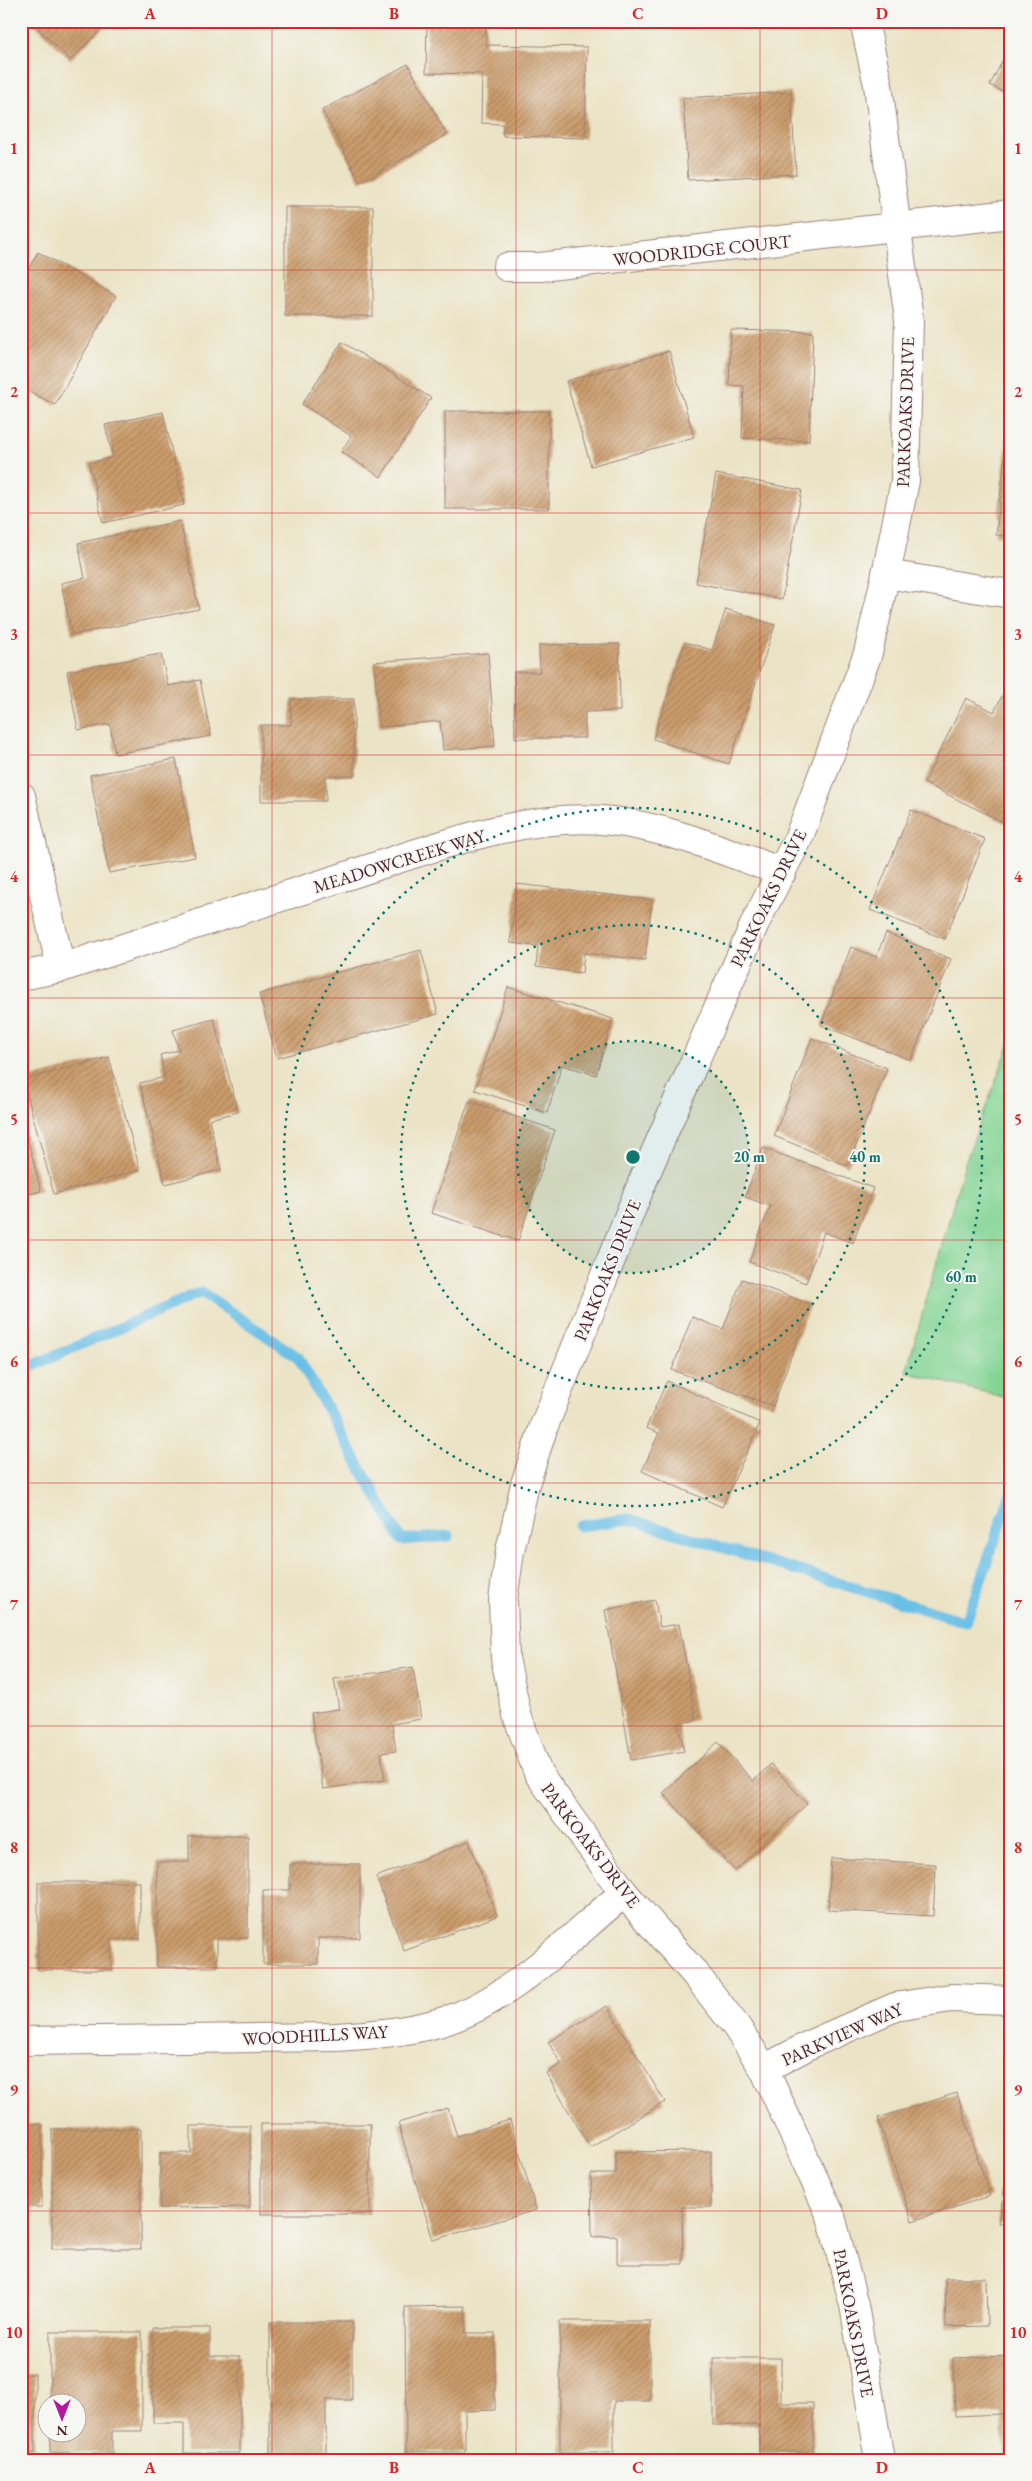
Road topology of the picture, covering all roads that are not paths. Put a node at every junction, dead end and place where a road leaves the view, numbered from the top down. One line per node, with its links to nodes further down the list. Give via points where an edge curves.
1 (864, 21): 3 (street, PARKOAKS DRIVE, via 878,85)
2 (1011, 214): 3 (street, WOODRIDGE COURT)
3 (896, 229): 4 (street, WOODRIDGE COURT, via 540,267); 5 (street, PARKOAKS DRIVE, via 908,320 905,481)
4 (507, 267)
5 (886, 574): 6 (street); 8 (street, PARKOAKS DRIVE, via 868,653 799,837)
6 (1011, 594)
7 (21, 796): 9 (street)
8 (782, 872): 9 (street, MEADOWCREEK WAY, via 654,829 611,821 557,821 507,828 433,848); 11 (street, PARKOAKS DRIVE, via 755,923 648,1169 548,1416 525,1484 510,1551 503,1600 504,1658 517,1715 538,1773)
9 (61, 968): 10 (street, MEADOWCREEK WAY)
10 (21, 976)
11 (624, 1893): 13 (street, WOODHILLS WAY, via 537,1968 493,1998 442,2022 380,2034 336,2037); 14 (street, PARKOAKS DRIVE, via 696,1974)
12 (1011, 2000): 14 (street, PARKVIEW WAY, via 950,1998 895,2008 811,2044)
13 (21, 2041)
14 (764, 2069): 15 (street, PARKOAKS DRIVE, via 831,2216 854,2305)
15 (880, 2460)

